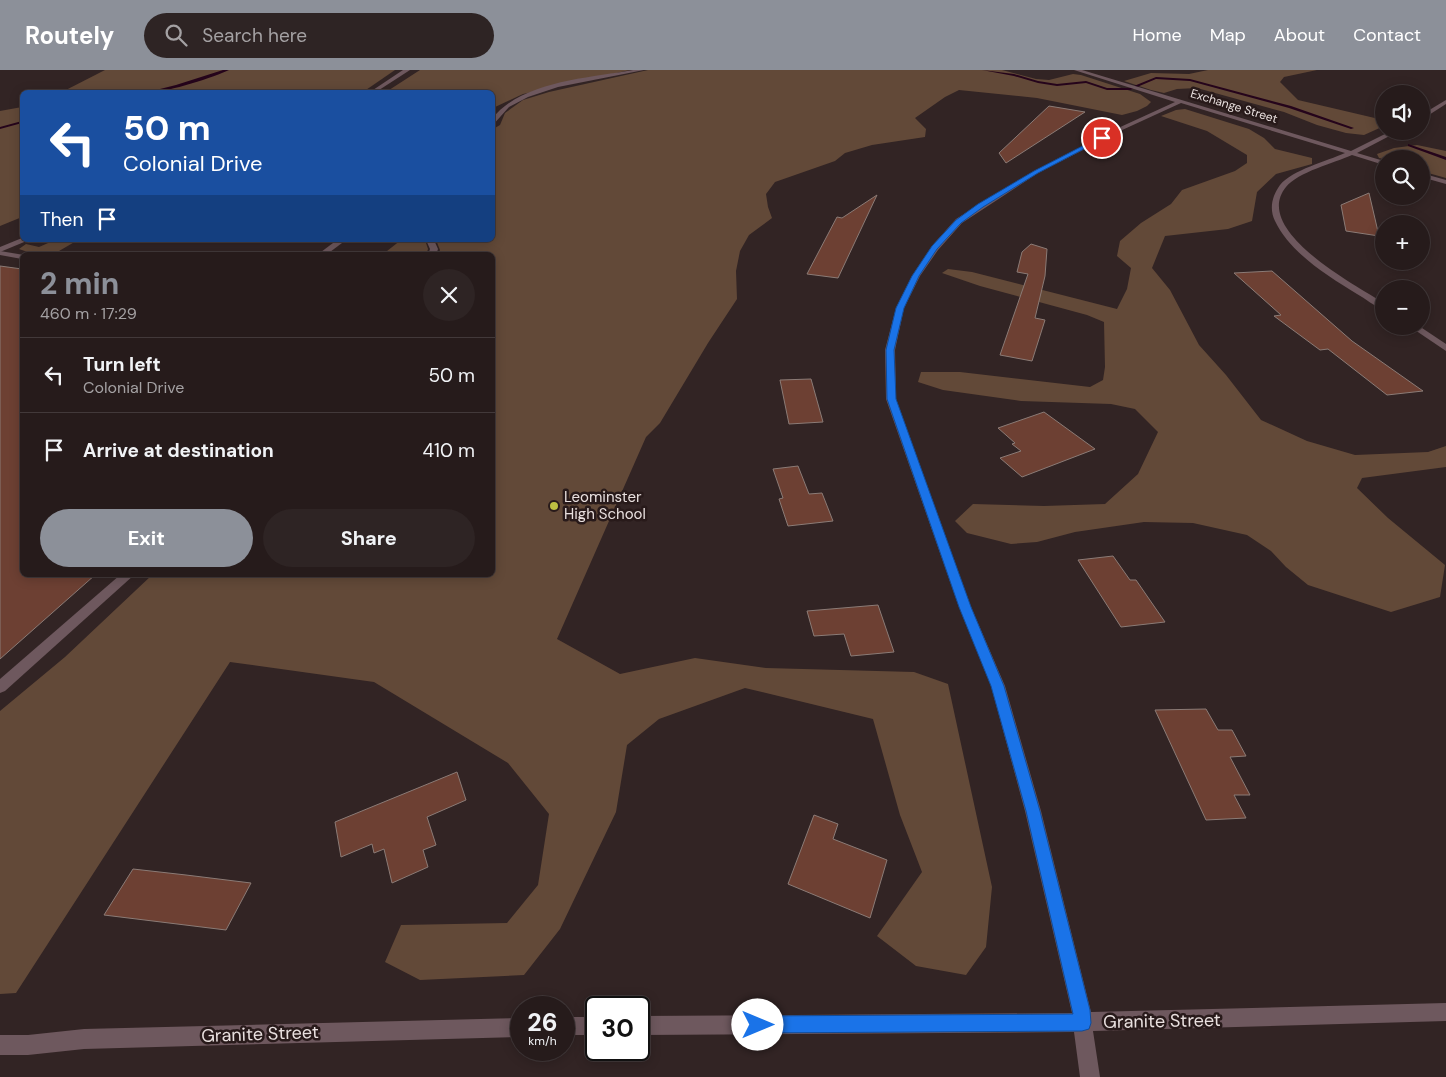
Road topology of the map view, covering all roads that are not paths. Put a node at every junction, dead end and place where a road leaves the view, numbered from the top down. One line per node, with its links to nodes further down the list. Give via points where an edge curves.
1 (406, 70): 4 (street)
2 (641, 70): 8 (street, via 523,97 508,106)
3 (1078, 70): 5 (street, Exchange Street)
4 (376, 90)
5 (1179, 102): 10 (street, Exchange Street); 25 (street, via 1036,172 959,221 916,276 900,308 890,350 891,399 965,607 998,686 1033,811)
6 (1446, 102): 7 (street)
7 (1430, 112)
8 (495, 121)
9 (1378, 140): 10 (street)
10 (1351, 153): 11 (street, Exchange Street); 19 (street, via 1302,174 1283,186 1276,198 1275,212 1283,231 1297,247)
11 (1375, 160)
12 (1430, 178): 13 (street)
13 (1446, 182)
14 (21, 242): 16 (street)
15 (339, 242): 17 (street)
16 (0, 252): 18 (street)
17 (325, 252)
18 (20, 257)
19 (1375, 301)
20 (1426, 335): 21 (street)
21 (1446, 348)
22 (126, 577): 23 (street)
23 (0, 687)
24 (1446, 1012): 25 (street, Granite Street)
25 (1082, 1023): 26 (street, Granite Street); 29 (street)
26 (650, 1026)
27 (510, 1027): 28 (street, Granite Street, via 84,1039)
28 (0, 1045)
29 (1090, 1077)

